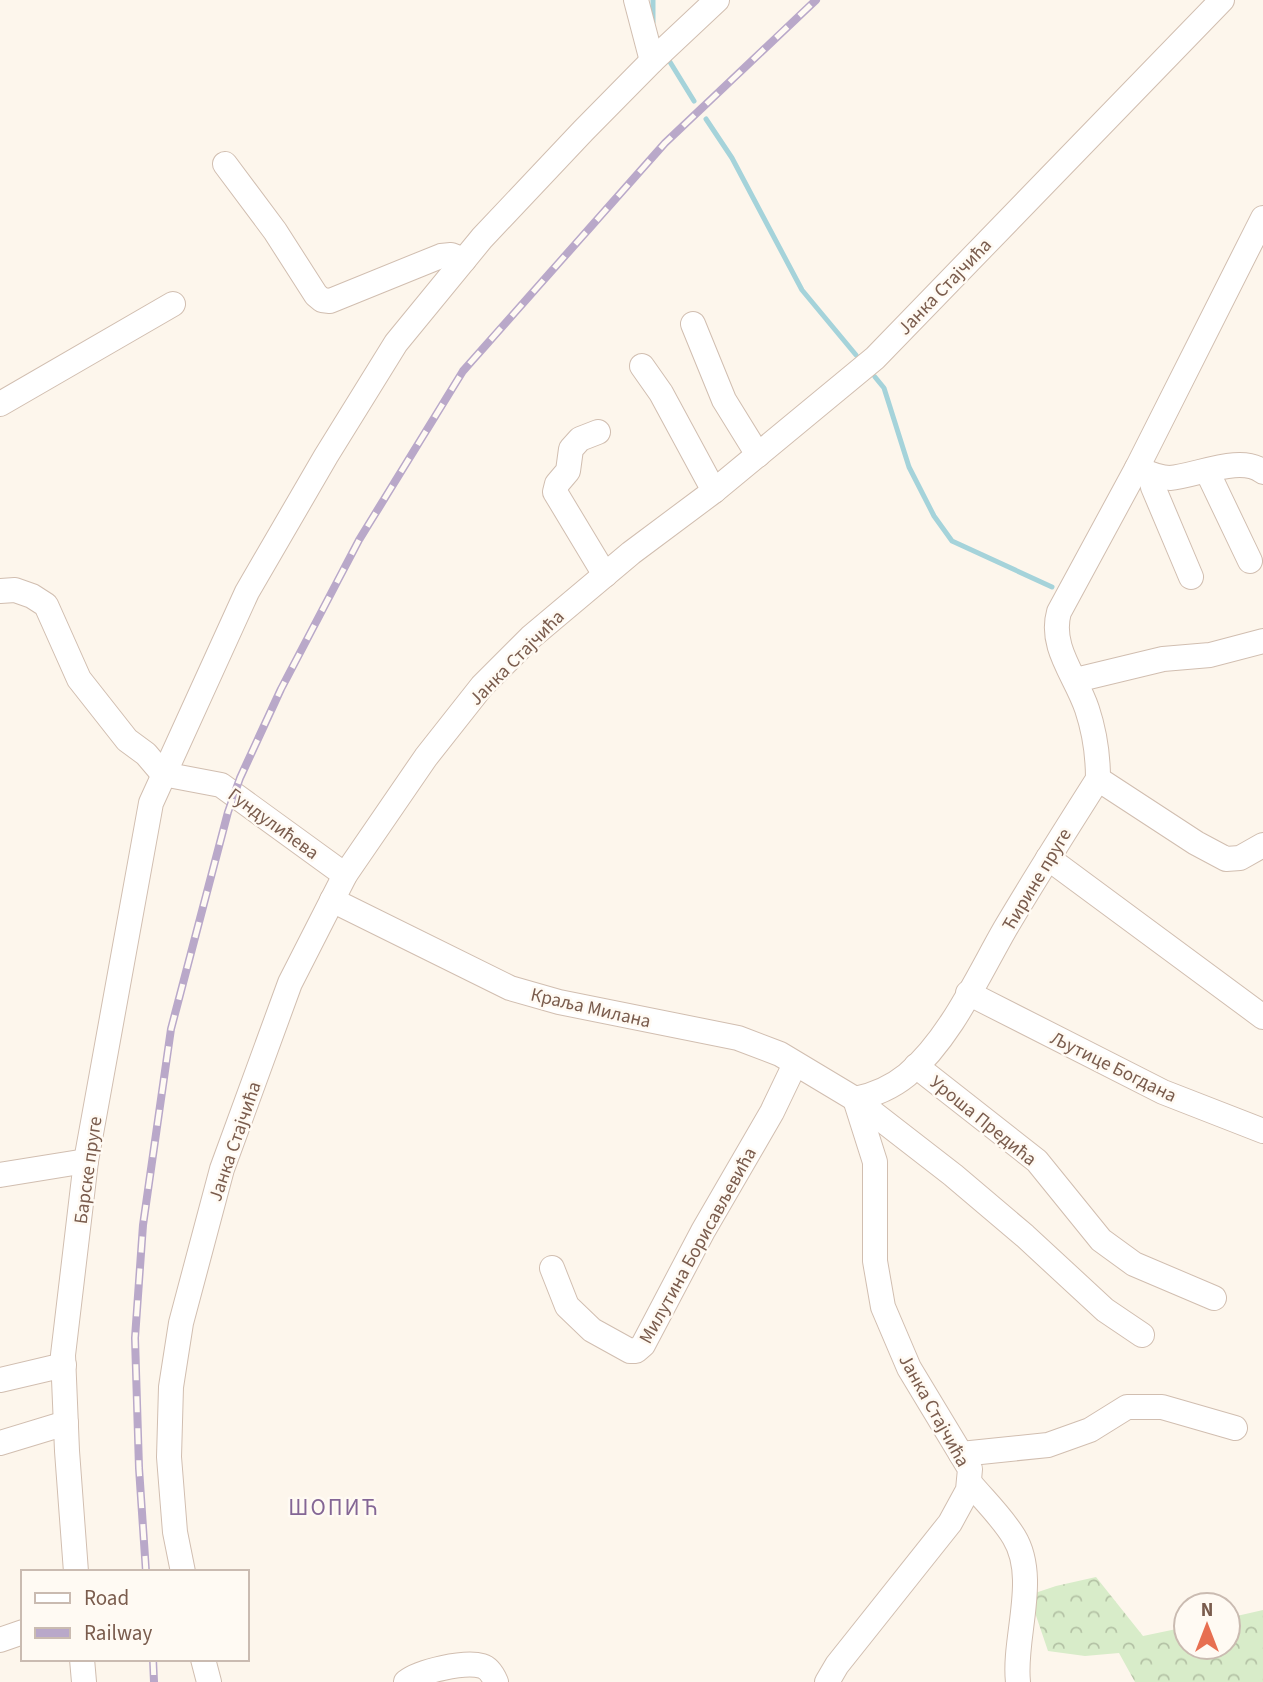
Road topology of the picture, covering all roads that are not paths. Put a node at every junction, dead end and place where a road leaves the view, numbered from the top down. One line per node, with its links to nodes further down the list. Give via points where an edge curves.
1 (636, 0): 4 (street)
2 (717, 0): 4 (street, Барске пруге)
3 (1222, 0): 13 (street, Јанка Стајчића, via 875,358)
4 (652, 61): 7 (street, Барске пруге)
5 (225, 164): 7 (street, via 322,300 351,295 441,256)
6 (1263, 218): 14 (street)
7 (464, 260): 24 (street, Барске пруге, via 396,342 326,456 247,592)
8 (173, 304): 11 (street)
9 (693, 324): 13 (street, via 724,400)
10 (642, 366): 17 (street, via 662,393)
11 (0, 404)
12 (598, 432): 19 (street, via 580,439 571,449 568,471 555,492)
13 (758, 455): 17 (street, Јанка Стајчића)
14 (1144, 471): 15 (street, via 1170,478); 20 (street); 23 (street, via 1059,612 1057,641)
15 (1207, 471): 16 (street, via 1250,464); 18 (street)
16 (1263, 472)
17 (715, 491): 19 (street, Јанка Стајчића)
18 (1250, 561)
19 (605, 575): 28 (street, Јанка Стајчића, via 531,637 482,686 426,757)
20 (1191, 577)
21 (0, 591): 24 (street, via 15,590 46,605 79,678 127,740)
22 (1263, 641): 23 (street)
23 (1076, 680): 25 (street, via 1088,710)
24 (163, 774): 28 (street, Гундулићева, via 221,785); 36 (street, Барске пруге, via 142,841)
25 (1098, 779): 26 (street, via 1226,859 1240,858); 27 (street, Ћирине пруге)
26 (1263, 845)
27 (1048, 858): 30 (street, Ћирине пруге); 31 (street)
28 (345, 875): 29 (street, Јанка Стајчића)
29 (332, 900): 32 (street, Краља Милана, via 510,988 738,1038); 49 (street, Јанка Стајчића, via 290,984 222,1169 181,1323 169,1457)
30 (968, 993): 33 (street, Ћирине пруге); 35 (street, Љутице Богдана, via 1163,1091)
31 (1263, 1017)
32 (795, 1064): 34 (street, Краља Милана); 38 (street, Милутина Борисављевића, via 636,1351 592,1330 575,1314 567,1306)
33 (916, 1066): 34 (street, Ћирине пруге, via 874,1096); 39 (street, Уроша Предића, via 1038,1161 1101,1240 1134,1264)
34 (855, 1099): 40 (street, Краља Милана, via 953,1175 1105,1310); 46 (street, Јанка Стајчића, via 875,1162 875,1261 883,1307 909,1368)
35 (1263, 1131)
36 (86, 1161): 37 (street); 41 (street, Барске пруге)
37 (0, 1175)
38 (552, 1268)
39 (1214, 1298)
40 (1142, 1335)
41 (64, 1365): 42 (street); 43 (street, Барске пруге)
42 (0, 1380)
43 (66, 1423): 45 (street); 48 (street, Барске пруге)
44 (1235, 1428): 46 (street, via 1162,1407 1127,1407 1090,1430 1048,1445)
45 (0, 1443)
46 (961, 1454): 47 (street, Јанка Стајчића, via 970,1469)
47 (969, 1482): 58 (street, Јанка Стајчића, via 950,1523); 59 (street, via 1014,1537 1021,1553 1025,1578)
48 (76, 1570)
49 (183, 1570)
50 (21, 1633): 51 (street)
51 (0, 1640)
52 (82, 1661): 54 (street)
53 (204, 1661): 55 (street)
54 (84, 1682)
55 (209, 1682)
56 (406, 1682): 57 (street, via 425,1671 480,1665)
57 (496, 1682)
58 (827, 1682)
59 (1018, 1682)

